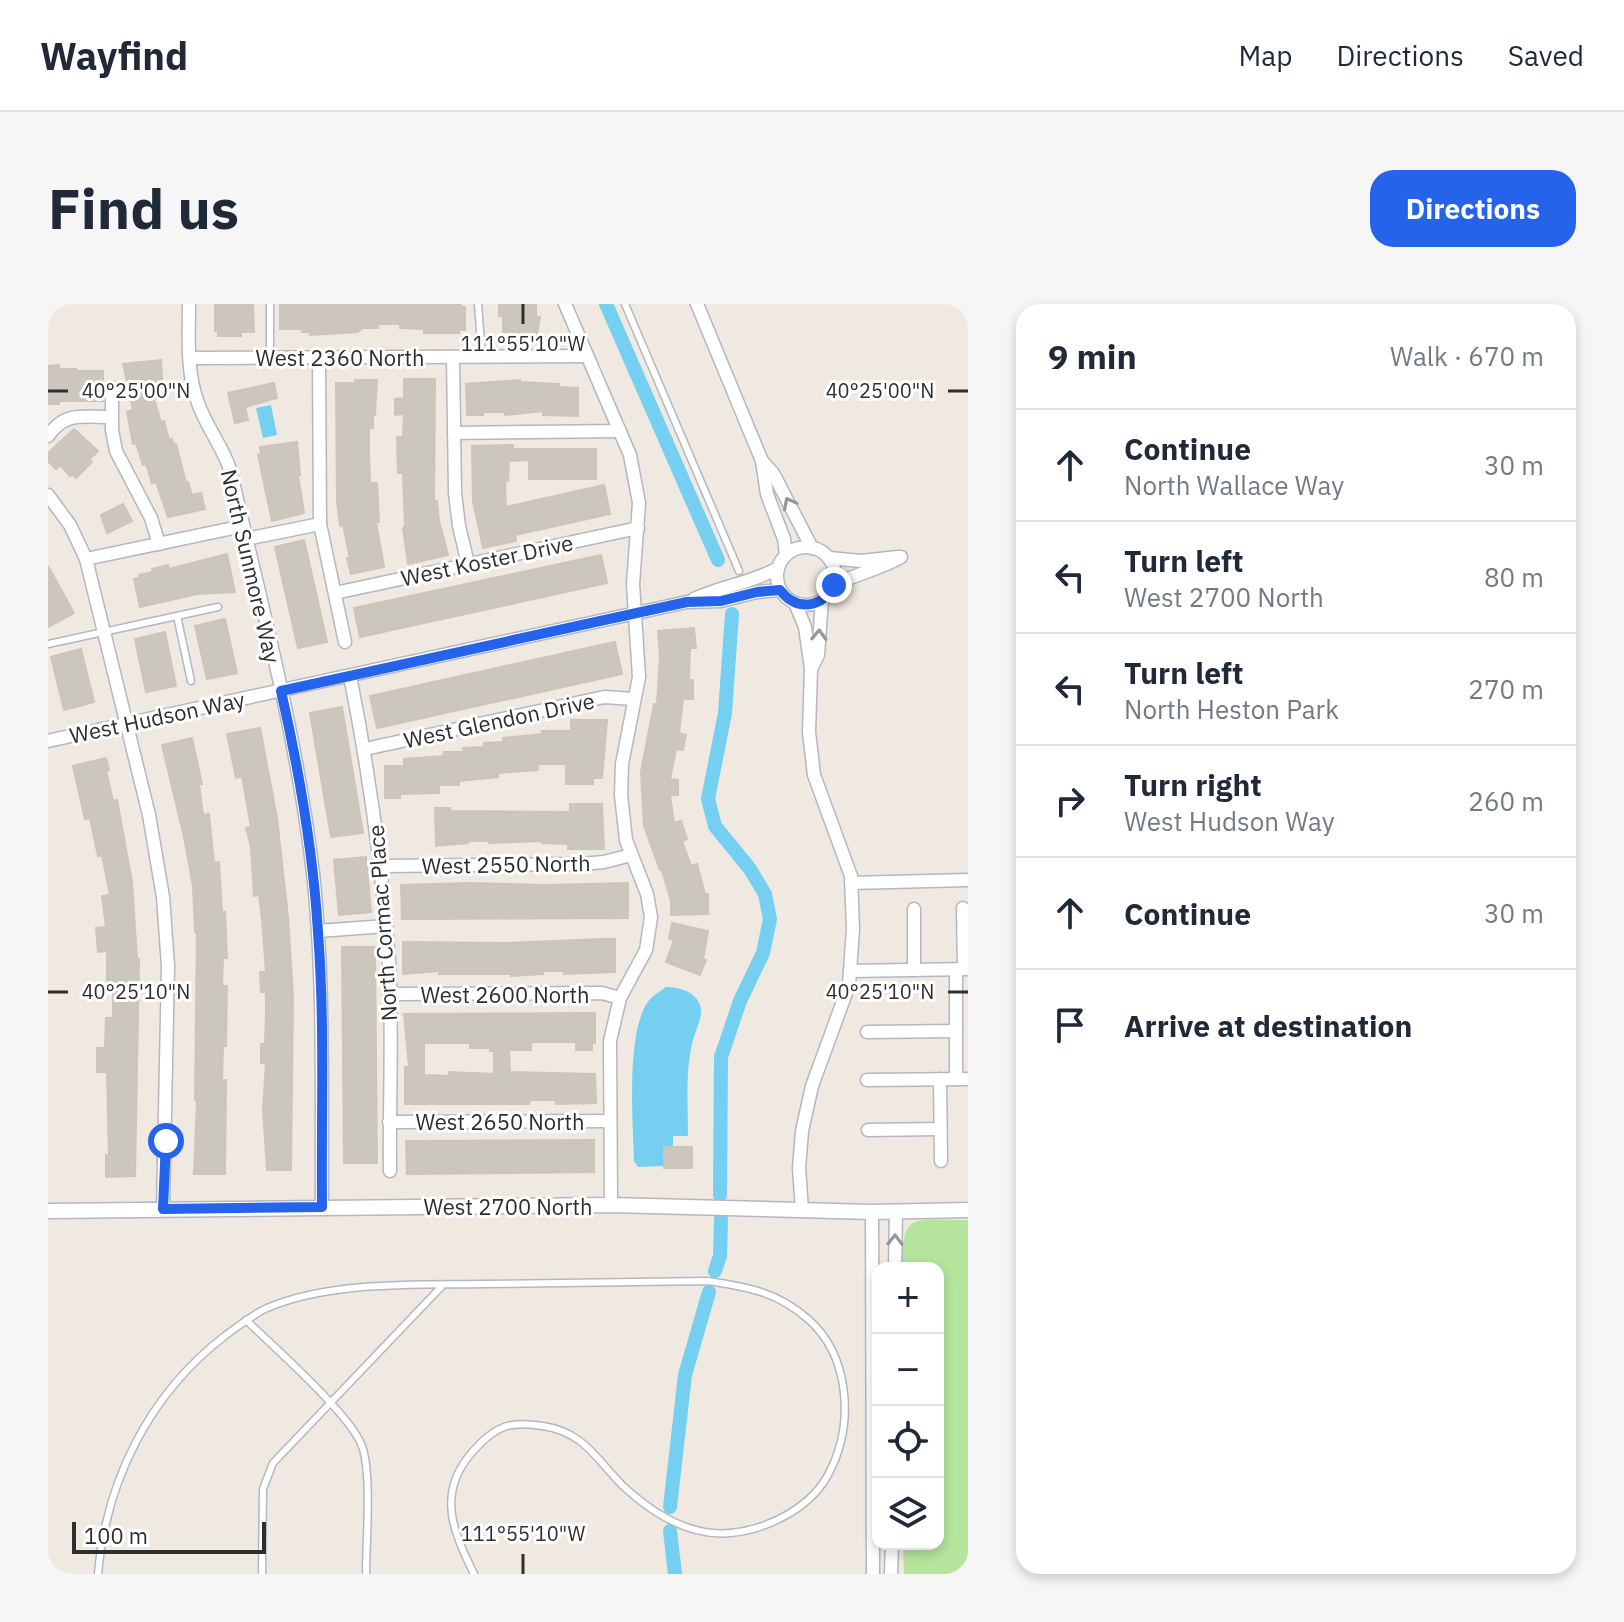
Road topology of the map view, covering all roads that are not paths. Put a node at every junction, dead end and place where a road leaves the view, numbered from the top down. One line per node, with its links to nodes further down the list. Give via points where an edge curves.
1 (189, 304): 10 (street, North Sunmore Way)
2 (270, 304): 11 (lane)
3 (478, 304): 9 (lane)
4 (565, 304): 7 (street)
5 (625, 304): 31 (lane)
6 (697, 304): 18 (street)
7 (587, 356): 9 (street, West 2360 North); 16 (street)
8 (453, 357): 9 (street, West 2360 North); 12 (street, West 2360 North); 17 (street)
9 (482, 357)
10 (190, 358): 11 (street, West 2360 North); 21 (street, North Sunmore Way, via 197,401 226,456)
11 (270, 358): 12 (street, West 2360 North)
12 (319, 358): 20 (street)
13 (112, 388): 14 (street)
14 (111, 417): 15 (street, via 66,418); 24 (street, via 116,451 144,502)
15 (50, 430)
16 (620, 431): 17 (street); 22 (street, via 636,478)
17 (454, 433): 29 (street, via 456,509)
18 (762, 461): 25 (street, one-way to 18); 26 (street)
19 (48, 495): 28 (street)
20 (320, 524): 23 (street); 34 (street)
21 (243, 526): 23 (street, North Sunmore Way); 24 (street)
22 (638, 528): 29 (street, West Koster Drive); 39 (street)
23 (246, 539): 47 (street, North Sunmore Way)
24 (159, 544): 28 (street)
25 (812, 548): 26 (street); 27 (street)
26 (786, 555): 30 (street)
27 (829, 558): 32 (street); 32 (street, via 901,557)
28 (86, 559): 41 (street)
29 (468, 564): 34 (street, West Koster Drive)
30 (778, 568): 33 (street); 36 (street, West Hudson Way)
31 (739, 571)
32 (834, 585): 35 (street)
33 (780, 590): 36 (street, West Hudson Way); 37 (street)
34 (335, 593): 42 (street)
35 (822, 600): 37 (street); 44 (street, one-way to 35, via 818,655)
36 (687, 602): 39 (street, West Hudson Way)
37 (795, 603): 44 (street, via 805,627)
38 (218, 607): 40 (lane)
39 (634, 614): 45 (street, West Hudson Way); 48 (street, via 640,664)
40 (177, 616): 41 (lane); 46 (lane)
41 (103, 632): 43 (lane); 49 (street)
42 (345, 642)
43 (48, 644)
44 (811, 669): 55 (street, via 814,775)
45 (350, 676): 47 (street, West Hudson Way); 51 (street, North Cormac Place)
46 (191, 681)
47 (281, 691): 49 (street, West Hudson Way); 59 (street, North Sunmore Way, via 307,827)
48 (634, 699): 51 (street, West Glendon Drive, via 604,697); 52 (street, via 621,779 621,813)
49 (126, 724): 50 (street, West Hudson Way); 78 (street, via 155,844 166,935)
50 (48, 741)
51 (365, 749): 53 (street, North Cormac Place)
52 (631, 855): 53 (street, West 2550 North, via 581,864); 64 (street, via 647,894 651,929 646,950)
53 (381, 866): 58 (street, North Cormac Place)
54 (968, 880): 55 (street)
55 (851, 883): 62 (street)
56 (963, 908): 60 (street)
57 (914, 909): 61 (street)
58 (386, 926): 59 (street); 63 (street, North Cormac Place)
59 (318, 931): 77 (street, North Sunmore Way)
60 (963, 969): 61 (street); 65 (street)
61 (914, 970): 62 (street)
62 (850, 971): 79 (street, via 802,1131)
63 (389, 994): 64 (street, West 2600 North, via 602,993); 71 (street, North Cormac Place)
64 (620, 998): 70 (street, via 610,1041)
65 (956, 1031): 66 (street); 68 (street)
66 (867, 1032)
67 (940, 1079): 68 (street); 69 (street); 72 (street)
68 (962, 1079)
69 (867, 1080)
70 (610, 1121): 71 (street, West 2650 North); 76 (street)
71 (389, 1122): 75 (street, North Cormac Place)
72 (940, 1129): 73 (street); 74 (street)
73 (868, 1130)
74 (941, 1161)
75 (390, 1171)
76 (611, 1205): 77 (street, West 2700 North); 79 (street, West 2700 North)
77 (322, 1207): 78 (street, West 2700 North)
78 (163, 1209): 81 (street, West 2700 North)
79 (802, 1210): 83 (street, West 2700 North)
80 (968, 1210): 82 (street, West 2700 North)
81 (48, 1211)
82 (896, 1211): 83 (street, West 2700 North); 84 (street, one-way to 82)
83 (872, 1212): 93 (street)
84 (895, 1262)
85 (443, 1285): 86 (lane, via 335,1289 267,1308); 87 (lane); 92 (lane, via 708,1281 759,1289 785,1302 824,1337 838,1364 844,1396 842,1437 830,1473 818,1488 784,1517 727,1533 684,1527 646,1506 587,1445 561,1429 505,1427 477,1446 458,1469 451,1493 451,1518)
86 (246, 1320): 87 (lane); 89 (lane, via 200,1355 164,1395 111,1502)
87 (331, 1405): 90 (lane, via 273,1463 263,1489); 91 (lane, via 362,1444 367,1467)
88 (892, 1550): 94 (street)
89 (98, 1574)
90 (262, 1574)
91 (366, 1574)
92 (474, 1574)
93 (873, 1574)
94 (891, 1574)

